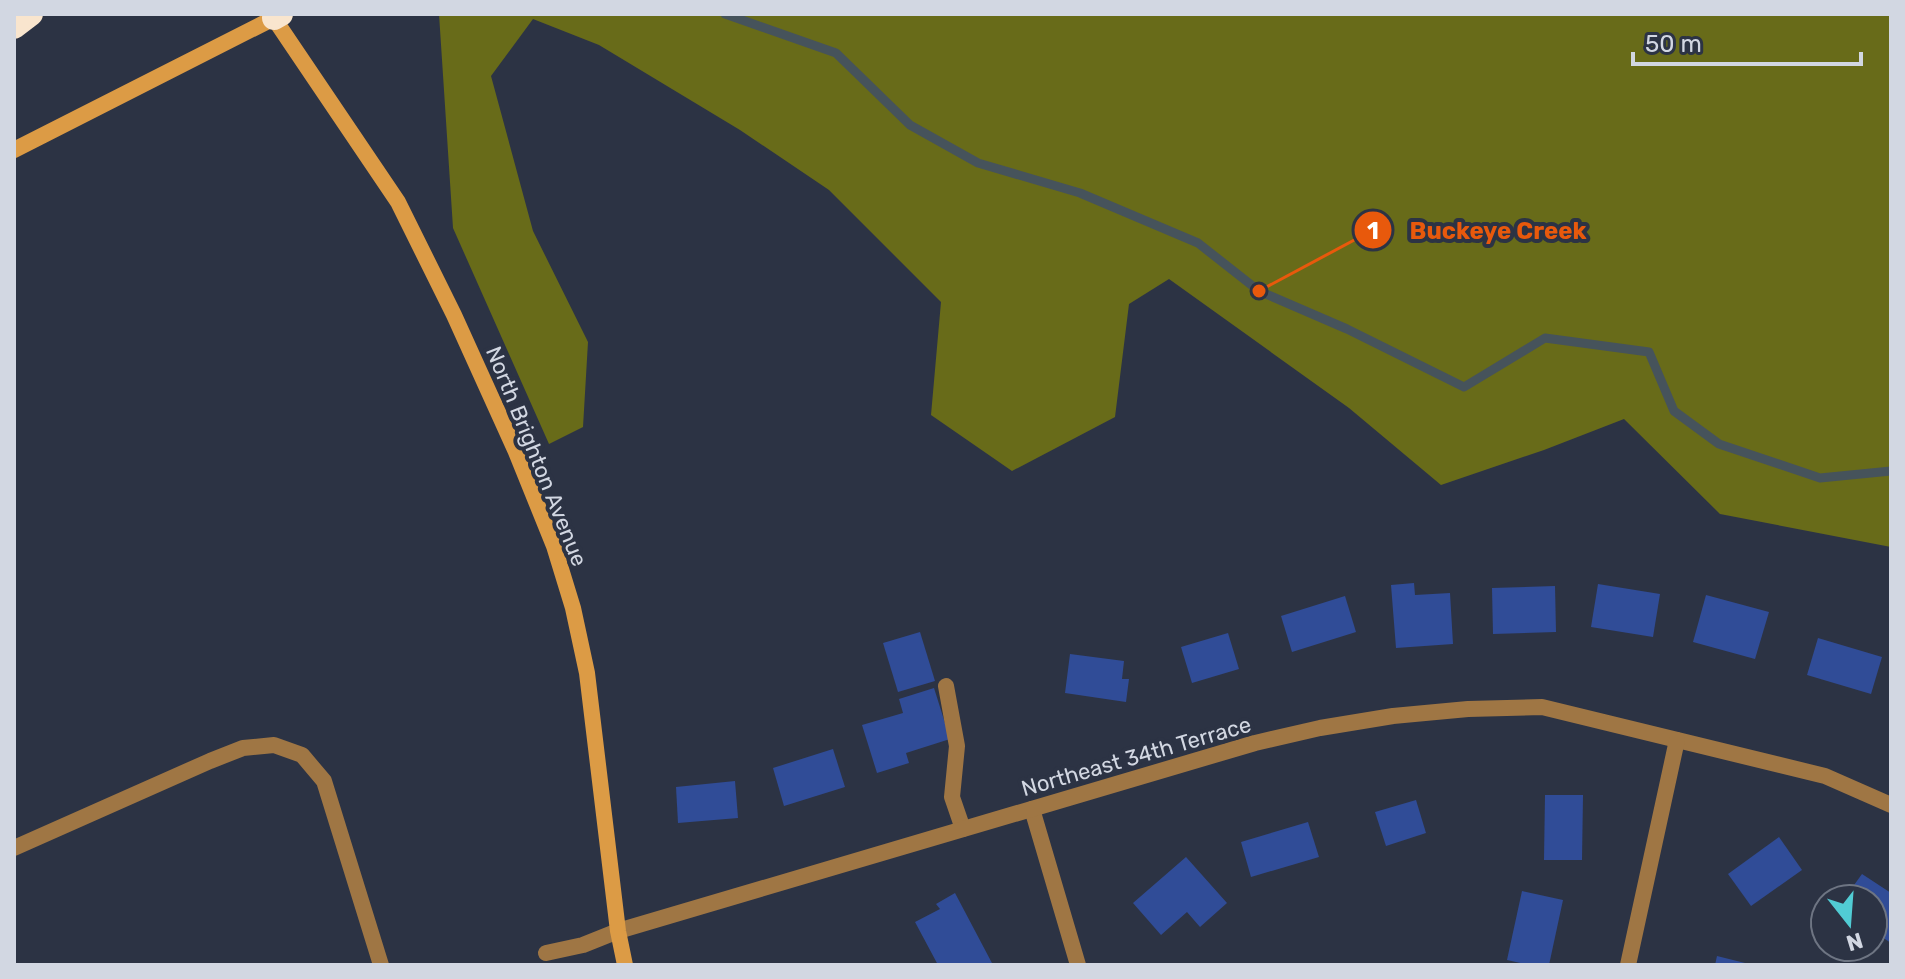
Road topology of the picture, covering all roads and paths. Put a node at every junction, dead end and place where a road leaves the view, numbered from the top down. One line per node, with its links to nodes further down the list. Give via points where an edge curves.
1 (31, 14): 3 (highway)
2 (276, 15): 4 (main road); 11 (main road, North Brighton Avenue, via 398,202 516,452 554,546 587,673)
3 (14, 27)
4 (14, 150)
5 (946, 686): 9 (street, via 957,746 952,797)
6 (1677, 740): 7 (street, Northeast 34th Terrace, via 1825,776); 8 (street, Northeast 34th Terrace, via 1542,707 1393,716 1255,743); 16 (street)
7 (1891, 805)
8 (1032, 809): 9 (street, Northeast 34th Terrace); 15 (street)
9 (963, 829): 11 (street, Northeast 34th Terrace)
10 (14, 848): 13 (street, via 210,761 243,748 274,745 302,755 324,781)
11 (618, 931): 12 (street, Northeast 34th Terrace); 14 (main road, North Brighton Avenue)
12 (546, 953)
13 (381, 965)
14 (625, 965)
15 (1078, 965)
16 (1628, 965)

